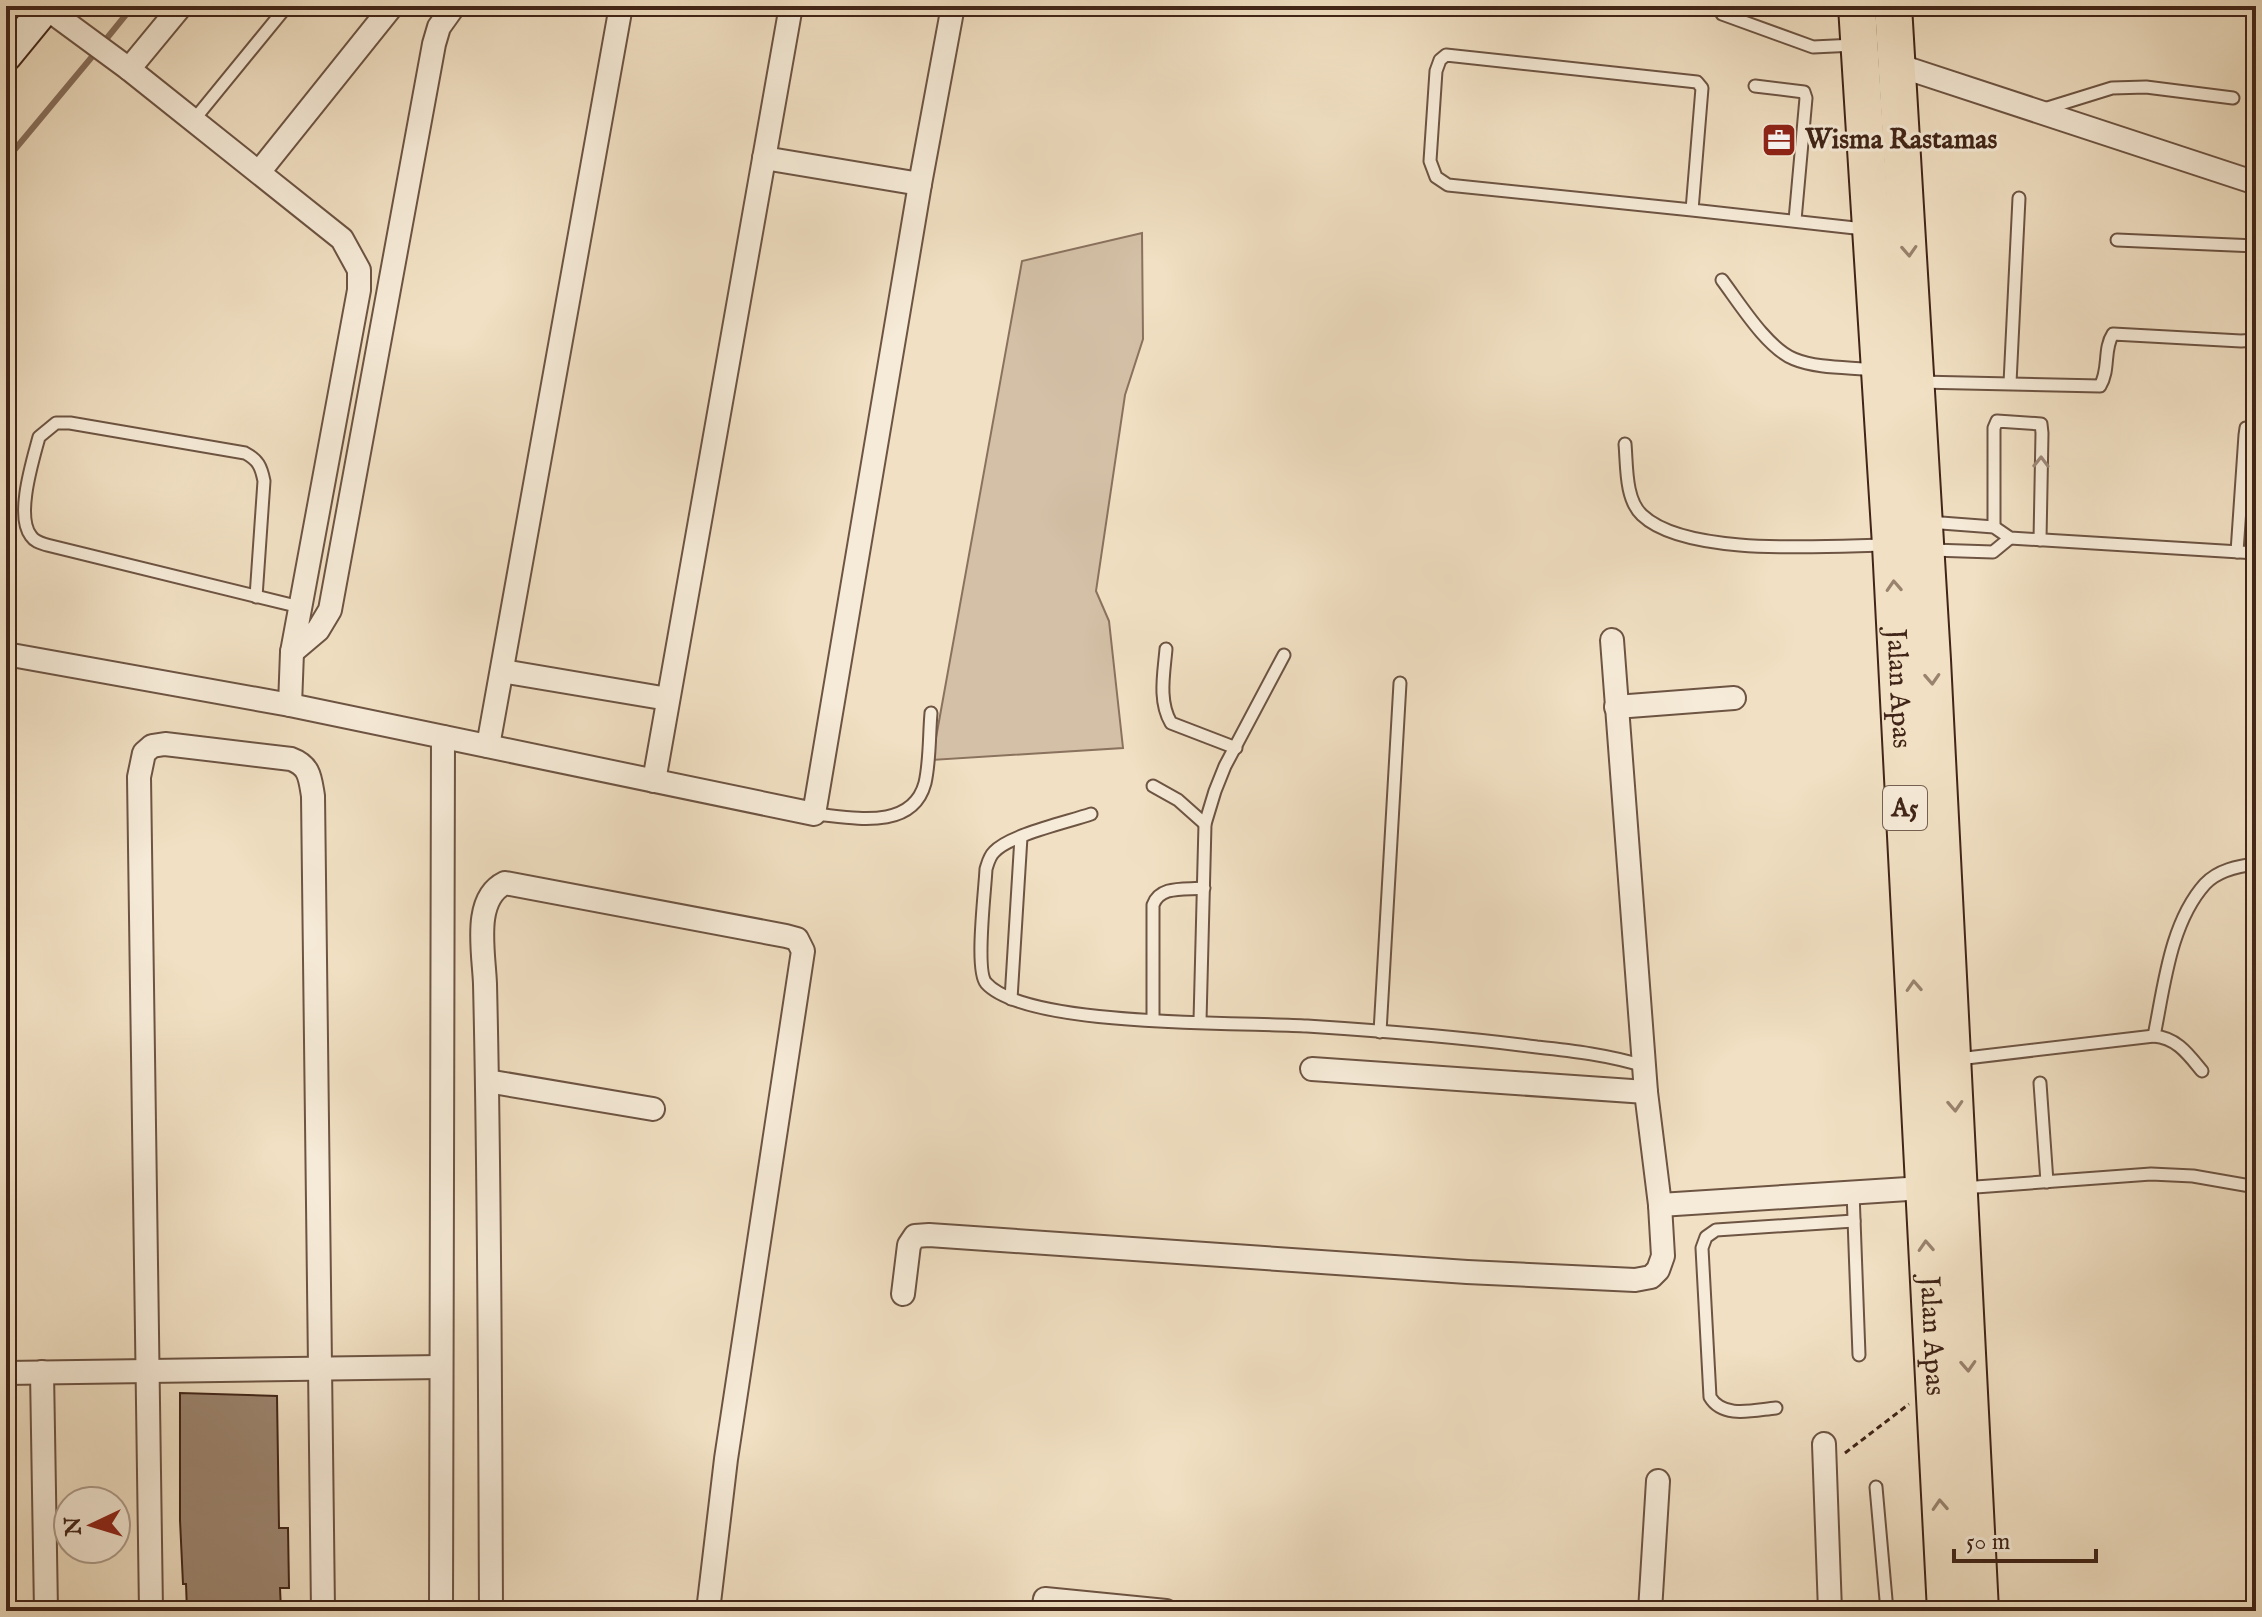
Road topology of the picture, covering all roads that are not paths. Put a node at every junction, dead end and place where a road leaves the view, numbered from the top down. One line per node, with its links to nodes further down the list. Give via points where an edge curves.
1 (181, 6): 15 (street)
2 (287, 6): 19 (lane)
3 (392, 6): 21 (street)
4 (454, 6): 48 (street, via 434,44 330,610 318,630)
5 (621, 6): 51 (street)
6 (791, 6): 20 (street)
7 (953, 6): 24 (street)
8 (1857, 6): 12 (highway, Jalan Apas / A5)
9 (1893, 6): 14 (highway, Jalan Apas / A5)
10 (53, 13): 13 (main road); 15 (street)
11 (1722, 14): 12 (lane, via 1813,47)
12 (1860, 45): 28 (highway, Jalan Apas / A5)
13 (6, 56)
14 (1897, 65): 18 (street); 23 (highway, Jalan Apas / A5)
15 (129, 69): 19 (street)
16 (1755, 86): 27 (lane, via 1800,90 1806,98)
17 (2233, 98): 18 (lane, via 2112,88)
18 (2040, 110): 22 (street)
19 (193, 121): 21 (street)
20 (764, 158): 24 (street); 54 (street)
21 (259, 172): 45 (street, via 342,239 359,270)
22 (2249, 178)
23 (1905, 179): 28 (highway, via 1894,217); 34 (highway, Jalan Apas / A5, one-way to 34)
24 (920, 184): 64 (street)
25 (2019, 198): 35 (lane)
26 (1692, 210): 26 (lane, via 1702,88 1697,82 1446,55 1440,60 1430,161 1436,177 1448,185); 27 (lane)
27 (1795, 220): 28 (lane)
28 (1873, 230): 33 (highway, Jalan Apas / A5)
29 (2117, 240): 30 (lane)
30 (2256, 246)
31 (1722, 280): 33 (lane, via 1775,348 1794,360)
32 (2256, 340): 35 (lane, via 2113,334 2100,386)
33 (1881, 370): 40 (highway, Jalan Apas / A5)
34 (1917, 382): 35 (lane); 40 (highway, Jalan Apas / A5)
35 (2010, 383)
36 (2256, 427): 42 (lane, via 2246,428)
37 (1625, 444): 40 (lane, via 1633,501 1642,515 1662,528 1740,545)
38 (1994, 527): 39 (lane); 40 (lane); 41 (lane, one-way to 38, via 2042,433 2035,422 1997,421 1994,428)
39 (2010, 538): 40 (lane, via 1993,552); 41 (lane)
40 (1902, 540): 63 (highway, Jalan Apas / A5, one-way to 63); 69 (highway, Jalan Apas / A5, one-way to 40)
41 (2040, 540): 42 (lane)
42 (2237, 552): 43 (lane)
43 (2256, 553)
44 (256, 597): 44 (lane, via 33,540 26,529 25,509 39,437 56,423 70,423 256,459 264,481); 45 (lane)
45 (300, 607): 48 (street)
46 (1612, 640): 56 (street)
47 (1166, 649): 60 (lane, via 1163,690 1171,723)
48 (292, 652): 55 (street)
49 (6, 654): 55 (street)
50 (1284, 655): 60 (lane)
51 (502, 671): 54 (street); 59 (street)
52 (1400, 683): 74 (lane)
53 (1734, 698): 56 (street)
54 (668, 699): 61 (street)
55 (290, 705): 58 (street)
56 (1616, 707): 77 (street)
57 (931, 713): 64 (lane, via 925,782 909,806 877,819)
58 (443, 737): 59 (street); 93 (street)
59 (488, 746): 61 (street)
60 (1236, 748): 66 (lane)
61 (654, 781): 64 (street)
62 (1153, 786): 66 (lane)
63 (1937, 794): 69 (highway, via 1915,806 1917,869); 76 (highway, Jalan Apas / A5)
64 (814, 814)
65 (1091, 814): 67 (lane)
66 (1205, 824): 70 (lane)
67 (1021, 837): 71 (lane); 71 (lane, via 989,858 982,927 980,971)
68 (2256, 864): 75 (lane, via 2226,870 2206,883 2191,905 2179,929)
69 (1908, 881): 86 (highway, Jalan Apas / A5, one-way to 69)
70 (1204, 888): 72 (lane, via 1156,895); 73 (lane)
71 (1011, 999): 72 (lane, via 1111,1019)
72 (1153, 1020): 73 (lane)
73 (1200, 1021): 74 (lane)
74 (1380, 1032): 77 (lane, via 1598,1053)
75 (2154, 1036): 76 (lane); 79 (lane, via 2177,1043)
76 (1953, 1060): 87 (highway, Jalan Apas / A5, one-way to 87)
77 (1644, 1066): 82 (street)
78 (1312, 1069): 82 (street)
79 (2202, 1071)
80 (487, 1081): 83 (street); 108 (street); 109 (street, via 484,914 494,888 505,883 786,936 797,939 803,951)
81 (2040, 1083): 84 (lane)
82 (1646, 1092): 89 (street)
83 (653, 1109)
84 (2047, 1182): 85 (lane, via 2151,1174); 87 (lane)
85 (2256, 1187)
86 (1923, 1188): 88 (street); 113 (highway, Jalan Apas / A5, one-way to 86)
87 (1959, 1188): 114 (highway, Jalan Apas / A5, one-way to 114)
88 (1853, 1192): 89 (street); 90 (lane)
89 (1660, 1205): 91 (street, via 1663,1256 1651,1277 1635,1280 929,1235 915,1236 909,1245)
90 (1854, 1221): 92 (lane); 98 (lane, via 1716,1230 1706,1237 1702,1248 1710,1397 1727,1412)
91 (903, 1294)
92 (1859, 1355)
93 (441, 1367): 94 (street); 107 (street)
94 (320, 1369): 96 (street); 96 (street, via 309,771 291,759 165,744 144,753 139,777); 106 (street)
95 (42, 1372): 96 (street); 97 (street); 104 (street)
96 (149, 1372): 105 (street)
97 (6, 1373)
98 (1776, 1408)
99 (1824, 1453): 111 (street)
100 (1658, 1481): 110 (street)
101 (1876, 1487): 112 (lane)
102 (1044, 1605): 103 (street)
103 (1153, 1610)
104 (46, 1611)
105 (151, 1611)
106 (323, 1611)
107 (441, 1611)
108 (491, 1611)
109 (708, 1611)
110 (1650, 1611)
111 (1830, 1611)
112 (1887, 1611)
113 (1946, 1611)
114 (1980, 1611)

